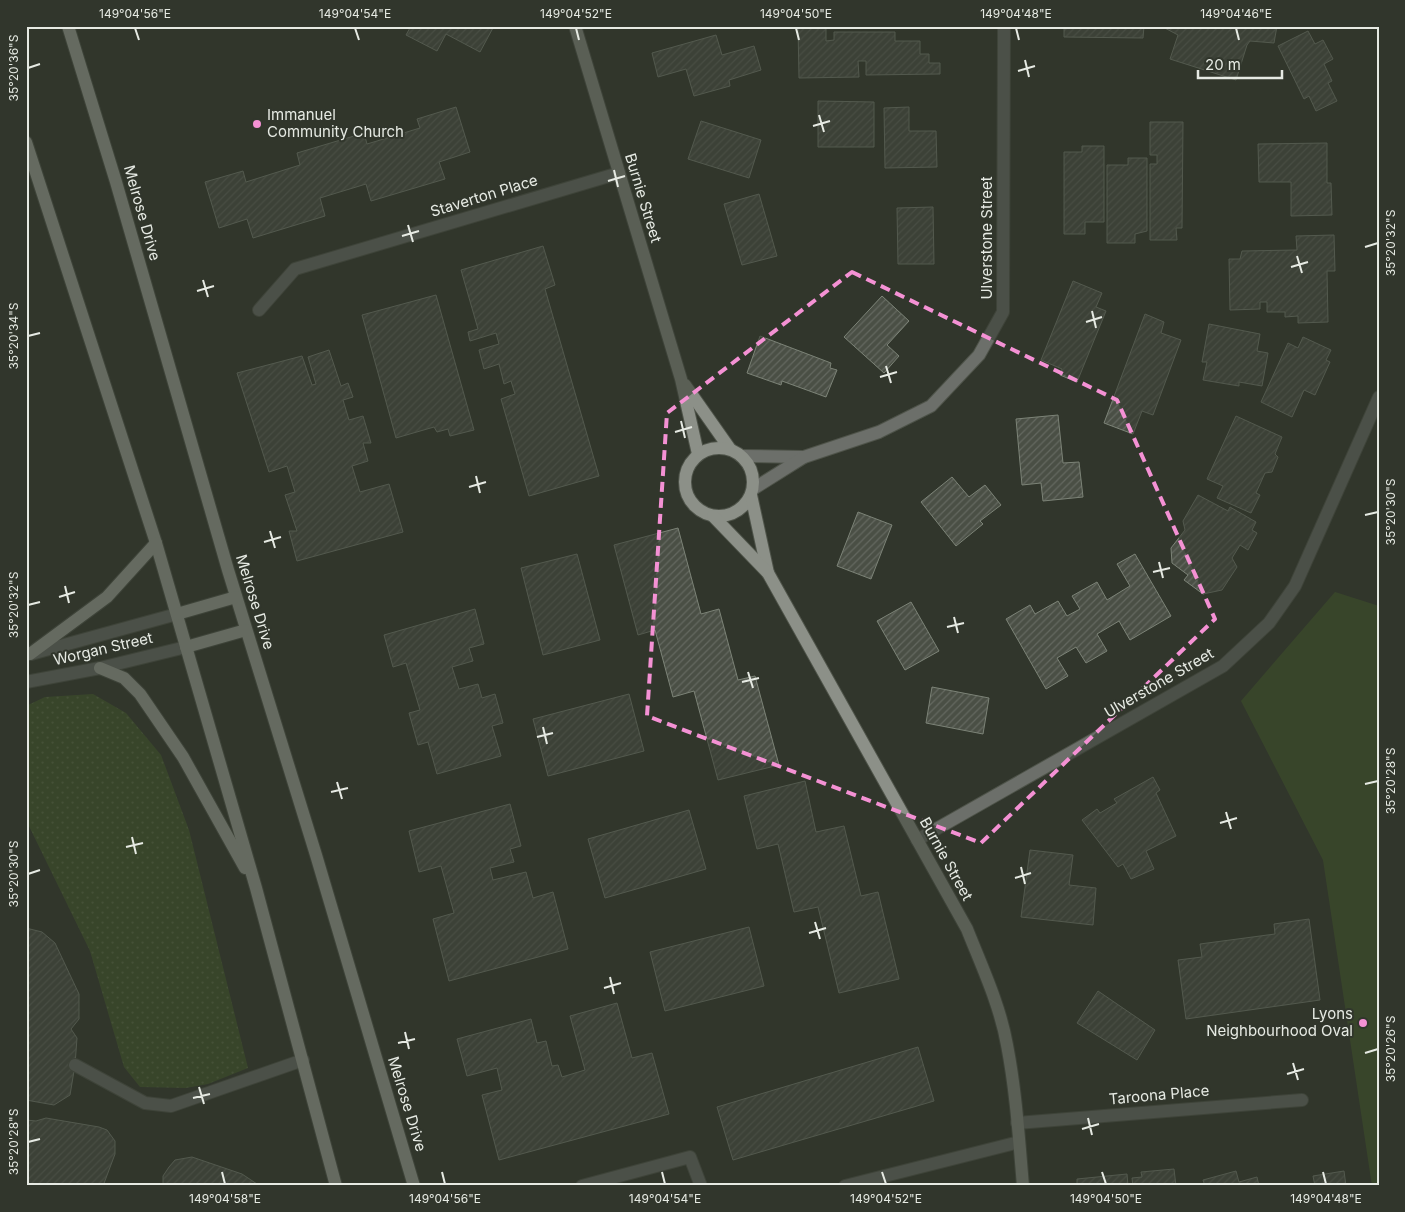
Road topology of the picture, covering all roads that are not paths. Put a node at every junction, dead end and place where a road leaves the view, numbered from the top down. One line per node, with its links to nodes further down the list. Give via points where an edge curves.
1 (68, 26): 17 (main road, Melrose Drive)
2 (574, 26): 5 (street, Burnie Street)
3 (1004, 26): 12 (street, Ulverstone Street, via 1003,312 979,355 931,406 879,432)
4 (26, 142): 15 (main road)
5 (619, 172): 6 (street, Staverton Place, via 295,269); 7 (street, Burnie Street)
6 (259, 310)
7 (681, 379): 9 (street, Burnie Street); 10 (street, Burnie Street)
8 (1379, 397): 24 (street, Ulverstone Street, via 1295,586 1269,623 1223,666)
9 (730, 449): 10 (street, via 708,449); 11 (street)
10 (698, 454): 14 (street, via 687,467 684,485 692,505)
11 (742, 456): 12 (street, Ulverstone Street); 13 (street, via 753,476)
12 (804, 457): 13 (street, Ulverstone Street)
13 (752, 492): 14 (street, via 745,505 736,512); 16 (street, Burnie Street)
14 (713, 516): 16 (street, Burnie Street)
15 (156, 542): 18 (main road); 21 (main road, via 107,597)
16 (768, 573): 24 (street, Burnie Street)
17 (236, 597): 18 (main road); 19 (main road, Melrose Drive)
18 (177, 614): 20 (main road); 21 (street, Worgan Street)
19 (246, 630): 20 (main road); 32 (main road, Melrose Drive)
20 (186, 647): 22 (street, Worgan Street); 25 (main road)
21 (28, 655)
22 (100, 668): 23 (street, Worgan Street); 25 (main road, via 124,678 140,694 183,757)
23 (26, 682)
24 (917, 840): 29 (street, Burnie Street, via 967,930 989,983 1007,1044)
25 (256, 888): 26 (main road)
26 (302, 1060): 27 (street, via 171,1106 145,1103); 31 (main road)
27 (75, 1066)
28 (1302, 1100): 29 (street, Taroona Place)
29 (1017, 1123): 30 (street, Burnie Street)
30 (1019, 1142): 35 (street); 36 (street, Burnie Street)
31 (336, 1186)
32 (414, 1186)
33 (582, 1186): 34 (street, via 690,1157)
34 (701, 1186)
35 (845, 1186)
36 (1023, 1186)

